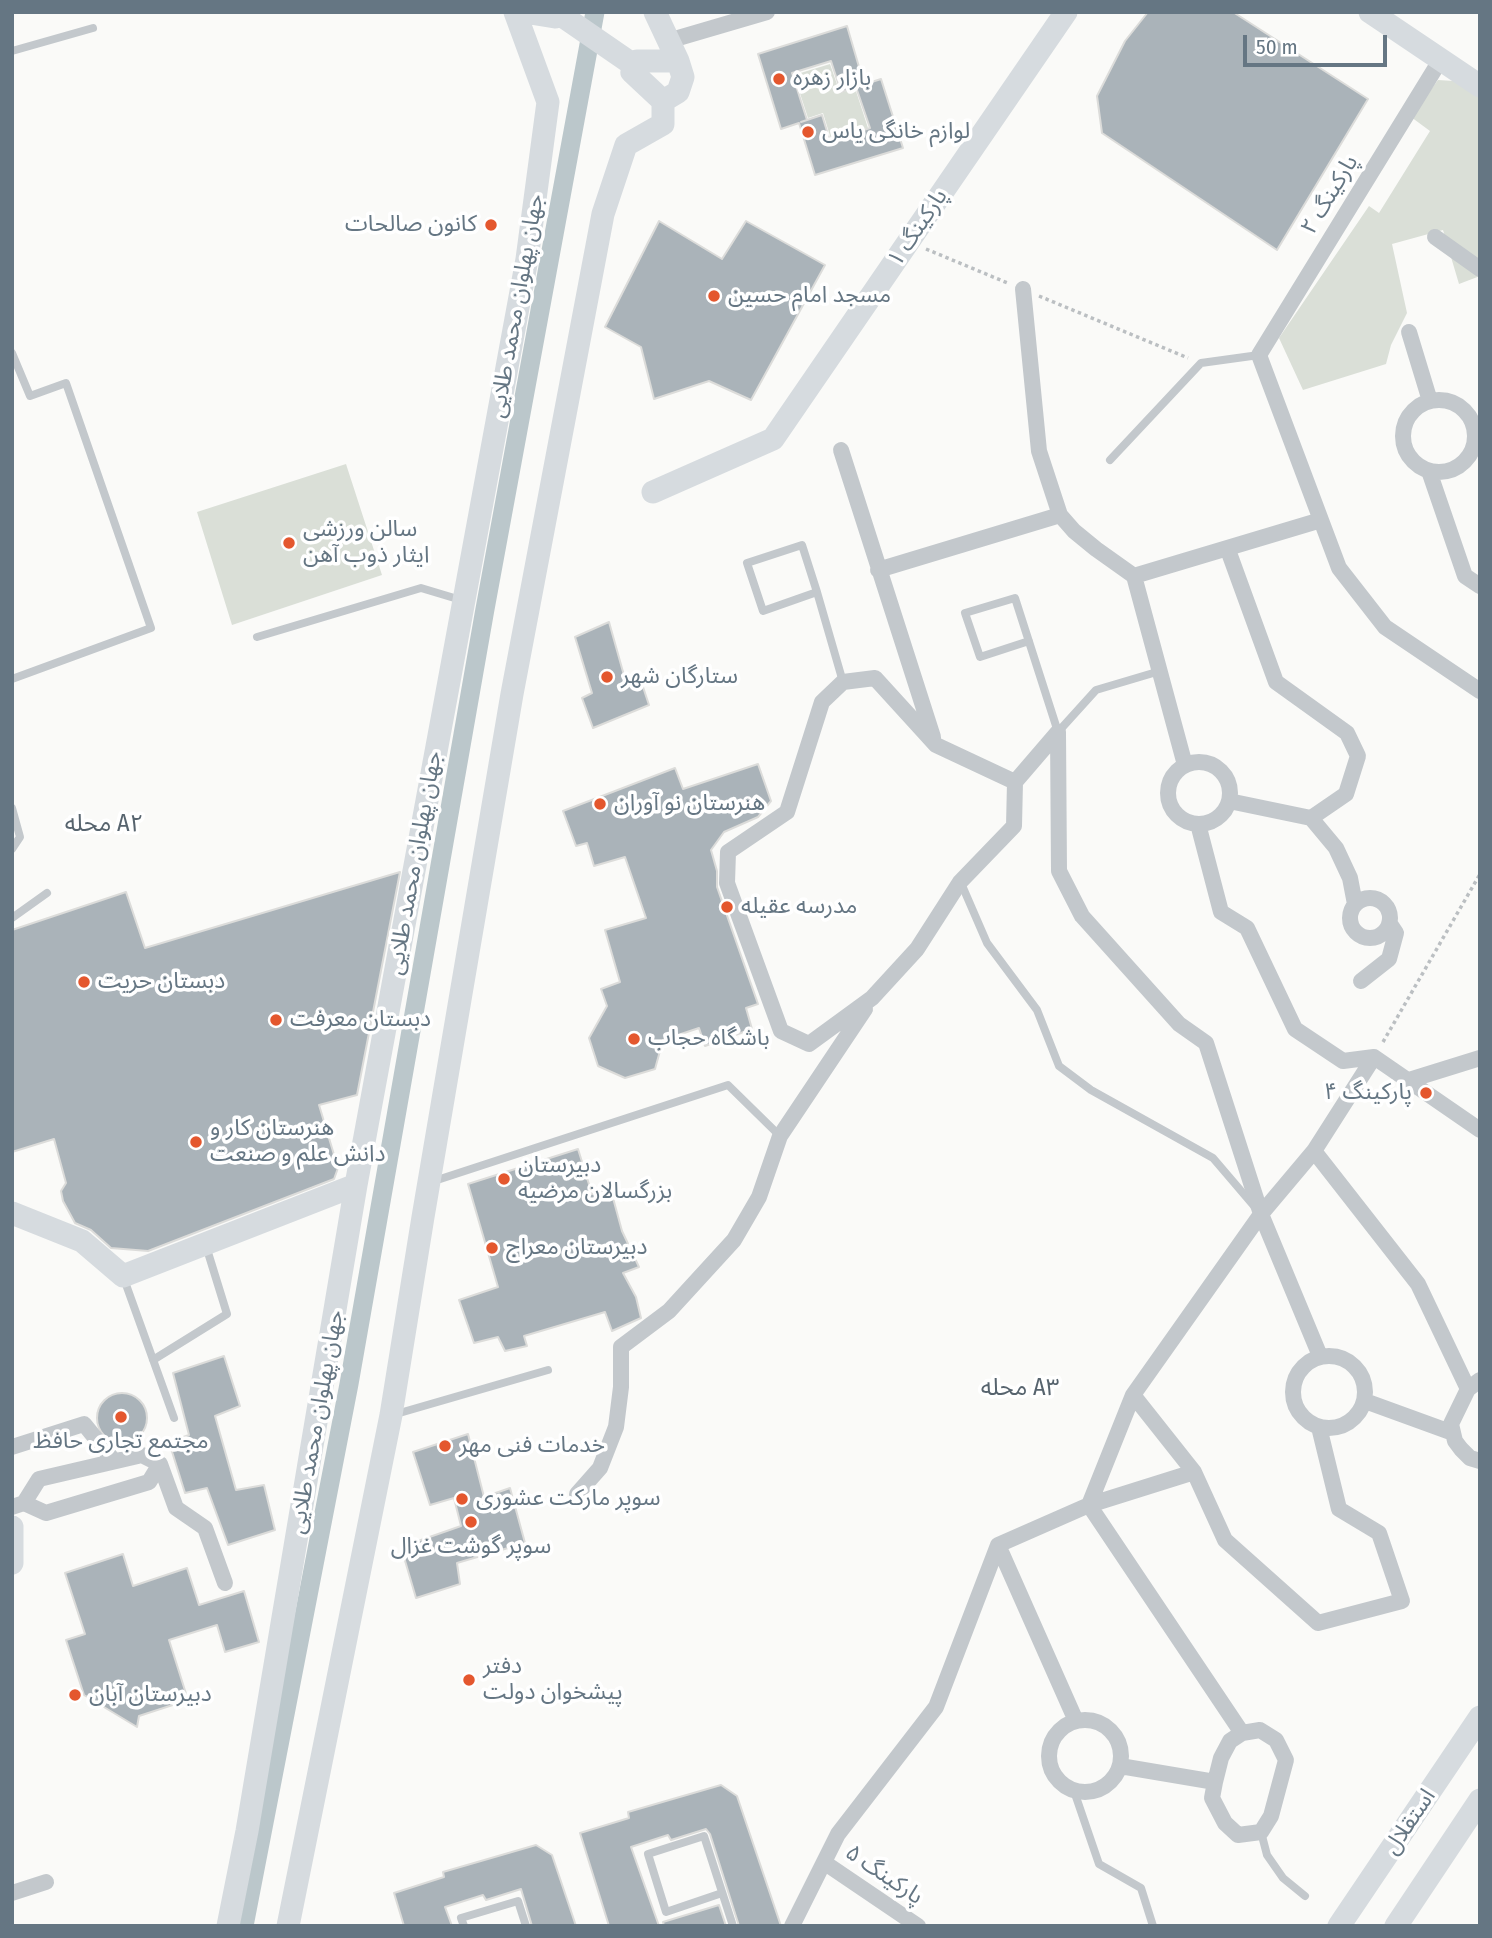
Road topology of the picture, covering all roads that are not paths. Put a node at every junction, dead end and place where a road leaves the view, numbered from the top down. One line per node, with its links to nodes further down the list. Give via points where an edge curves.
1 (515, 12): 34 (street, جهان پهلوان محمد طلایی, via 548,102 527,259)
2 (524, 12): 7 (street, via 555,17)
3 (655, 12): 10 (street)
4 (767, 12): 10 (street)
5 (1066, 12): 26 (street, پارکینگ ۱, via 773,439)
6 (1370, 12): 11 (street)
7 (558, 13): 12 (street)
8 (93, 28): 9 (lane)
9 (12, 51)
10 (673, 51): 12 (street, via 637,61); 14 (street, via 682,84)
11 (1441, 59): 13 (street); 20 (street, پارکینگ ۲)
12 (635, 66): 14 (street, via 632,72)
13 (1480, 86)
14 (663, 101): 63 (street, via 663,124 626,145 603,214 512,694)
15 (1435, 237): 16 (street)
16 (1480, 269)
17 (1023, 289): 27 (street, via 1039,451)
18 (1409, 332): 21 (street)
19 (12, 353): 38 (lane, via 30,396 66,383 151,628)
20 (1259, 355): 24 (lane, via 1201,363); 28 (street)
21 (1430, 401): 22 (street, via 1454,402 1464,409 1475,430); 25 (street, via 1410,413 1403,435 1410,457)
22 (1476, 448): 25 (street, via 1452,470)
23 (841, 450): 30 (street)
24 (1110, 460)
25 (1429, 471): 32 (street, via 1465,576)
26 (653, 492)
27 (1060, 514): 30 (street); 31 (street, via 1089,543)
28 (1321, 520): 29 (street); 40 (street, via 1339,568 1385,627)
29 (1228, 550): 31 (street); 47 (street, via 1276,682 1347,733 1358,756 1346,793)
30 (878, 570): 42 (street)
31 (1134, 576): 37 (street)
32 (1480, 586)
33 (817, 592): 33 (lane, via 802,545 747,563 763,611); 39 (lane)
34 (464, 601): 35 (lane, via 421,588); 64 (street, جهان پهلوان محمد طلایی)
35 (257, 637)
36 (1029, 641): 36 (lane, via 1015,598 965,613 980,657); 41 (lane)
37 (1160, 671): 41 (lane, via 1096,690); 43 (street)
38 (12, 679)
39 (843, 682): 42 (street, via 875,678); 56 (street, via 822,702 787,812 728,852 727,883 781,1031 809,1044)
40 (1480, 691)
41 (1058, 732): 44 (street); 66 (street, via 1059,871 1082,916 1180,1024 1206,1043)
42 (936, 745): 44 (street)
43 (1185, 765): 45 (street, via 1205,762 1222,771); 48 (street, via 1171,779 1169,798 1178,816)
44 (1015, 782): 50 (street, via 1014,826)
45 (1229, 801): 47 (street); 48 (street, via 1217,818)
46 (12, 808): 49 (lane, via 20,837)
47 (1311, 818): 52 (street, via 1336,848 1350,878)
48 (1198, 824): 57 (street, via 1221,912 1247,928 1296,1030 1343,1061)
49 (12, 849)
50 (960, 882): 56 (street, via 917,949); 66 (lane, via 987,943 1037,1010 1059,1066 1091,1090 1213,1158)
51 (47, 893): 53 (lane)
52 (1355, 904): 54 (street, via 1367,898 1380,901 1388,910); 54 (street, via 1350,923 1362,938 1382,935)
53 (12, 918)
54 (1390, 924): 55 (street, via 1396,933 1389,959)
55 (1362, 981)
56 (872, 998): 61 (street)
57 (1374, 1057): 59 (street); 62 (street)
58 (1480, 1058): 59 (street)
59 (1406, 1081): 60 (street)
60 (1480, 1130)
61 (780, 1136): 63 (lane, via 728,1085); 84 (street, via 759,1197 734,1240 670,1311 621,1347 615,1427 600,1468)
62 (1314, 1151): 66 (street); 72 (street, via 1418,1284)
63 (428, 1183): 75 (street)
64 (356, 1185): 67 (street); 104 (street, جهان پهلوان محمد طلایی)
65 (12, 1213): 68 (street, via 82,1241)
66 (1261, 1214): 69 (street); 73 (street)
67 (206, 1244): 68 (street); 70 (lane, via 227,1314)
68 (123, 1276): 70 (lane)
69 (1320, 1356): 74 (street, via 1333,1355 1355,1366 1366,1388); 77 (street, via 1300,1370 1293,1395 1301,1415)
70 (153, 1360): 76 (lane)
71 (548, 1370): 75 (lane)
72 (1474, 1385): 78 (street, via 1453,1416)
73 (1133, 1395): 83 (street); 86 (street)
74 (1364, 1401): 77 (street, via 1350,1422); 78 (street)
75 (391, 1415): 105 (street)
76 (174, 1418)
77 (1319, 1427): 83 (street, via 1339,1509 1379,1532 1402,1601 1318,1623 1225,1540)
78 (1452, 1433): 81 (street, via 1461,1449)
79 (12, 1447): 80 (street, via 84,1424)
80 (114, 1461): 82 (street, via 142,1455); 85 (street, via 39,1479)
81 (1480, 1461)
82 (160, 1464): 85 (street, via 149,1482 46,1513); 90 (street, via 176,1508 205,1528)
83 (1194, 1472): 86 (street)
84 (577, 1494)
85 (18, 1505)
86 (1088, 1505): 88 (street); 93 (street)
87 (12, 1527): 89 (street)
88 (998, 1545): 92 (street); 99 (street, via 936,1707 838,1835)
89 (12, 1563)
90 (225, 1583)
91 (1480, 1717): 112 (street, استقلال)
92 (1076, 1721): 94 (street, via 1100,1723 1111,1731 1118,1741); 96 (street, via 1056,1734 1049,1756 1056,1778)
93 (1242, 1733): 95 (street, via 1230,1741); 98 (street, via 1260,1730 1276,1740 1286,1760 1271,1816)
94 (1120, 1766): 95 (street); 96 (street, via 1115,1777 1097,1791)
95 (1215, 1782): 98 (street, via 1212,1798 1225,1824 1238,1835)
96 (1074, 1791): 111 (lane, via 1099,1864 1141,1888)
97 (1480, 1800): 113 (street, استقلال)
98 (1261, 1832): 103 (lane, via 1268,1855 1283,1878)
99 (825, 1863): 109 (street); 110 (street, پارکینگ ۵)
100 (46, 1882): 101 (street)
101 (12, 1893)
102 (722, 1893): 102 (lane, via 704,1836 648,1854 666,1912); 108 (lane)
103 (1305, 1896)
104 (228, 1926)
105 (288, 1926)
106 (464, 1926): 107 (lane, via 461,1918 518,1901)
107 (526, 1926)
108 (733, 1926)
109 (792, 1926)
110 (918, 1926)
111 (1153, 1926)
112 (1339, 1926)
113 (1396, 1926)

